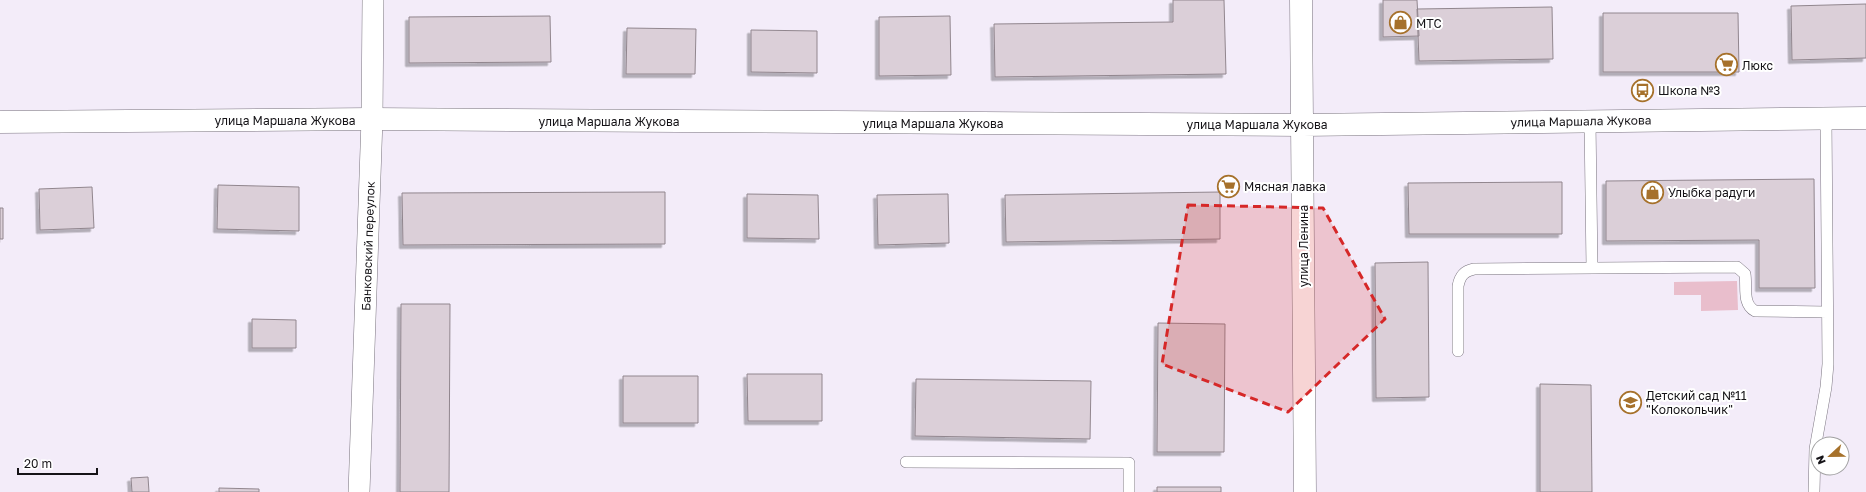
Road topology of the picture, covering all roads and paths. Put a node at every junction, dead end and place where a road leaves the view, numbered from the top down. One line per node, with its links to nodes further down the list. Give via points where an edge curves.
1 (373, 0): 4 (street, Банковский переулок)
2 (1301, 0): 8 (street, улица Ленина)
3 (1866, 118): 5 (street, улица Маршала Жукова)
4 (372, 119): 7 (street, улица Маршала Жукова); 8 (street, улица Маршала Жукова); 13 (street, Банковский переулок)
5 (1826, 119): 6 (street, улица Маршала Жукова); 10 (lane)
6 (1590, 121): 8 (street, улица Маршала Жукова); 9 (lane)
7 (0, 122)
8 (1302, 125): 15 (street, улица Ленина)
9 (1592, 268): 10 (lane, via 1737,267 1745,274 1748,306 1755,311); 11 (lane, via 1467,270 1459,279 1458,286)
10 (1827, 312): 16 (lane, via 1826,387 1814,449)
11 (1458, 351)
12 (906, 462): 14 (lane, via 1129,463)
13 (359, 492)
14 (1129, 492)
15 (1305, 492)
16 (1814, 492)

